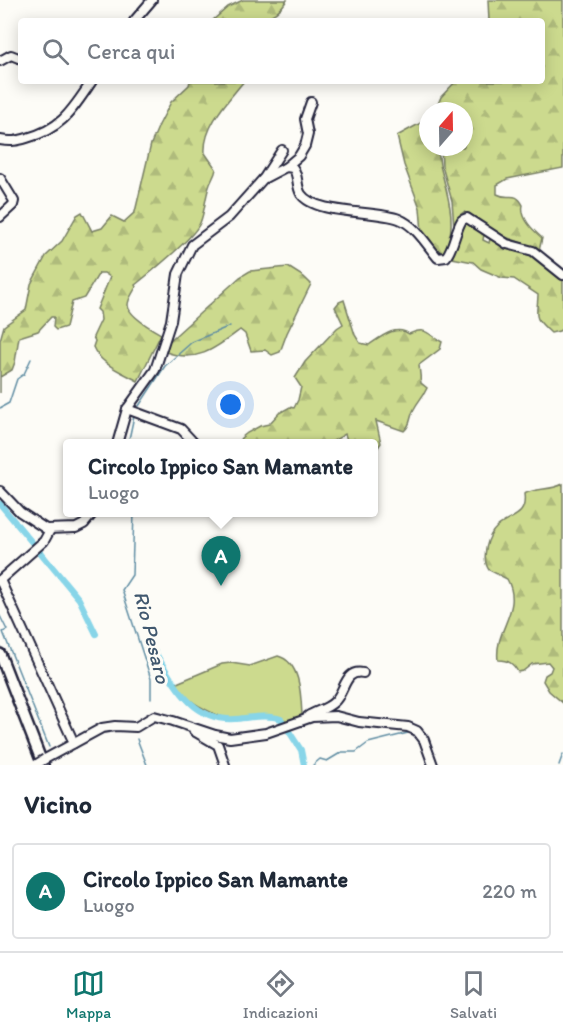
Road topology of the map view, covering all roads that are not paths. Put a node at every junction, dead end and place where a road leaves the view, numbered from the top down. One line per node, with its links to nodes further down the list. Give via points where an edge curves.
1 (152, 0): 2 (street)
2 (137, 18)
3 (18, 58): 4 (street, via 11,55)
4 (0, 61)
5 (90, 84): 7 (street, via 55,127 12,142)
6 (311, 102): 9 (street, via 305,119 305,146)
7 (0, 140)
8 (282, 150): 11 (street)
9 (286, 167): 11 (street); 13 (street, via 298,174 300,193 308,201 399,219 410,225 438,258 449,253 458,227 467,218 507,244 533,251)
10 (0, 178): 12 (street, via 14,201)
11 (263, 179): 14 (street, via 229,217 192,244 178,274 171,321 155,370)
12 (0, 217)
13 (563, 275)
14 (127, 409): 15 (street); 16 (street, via 181,429)
15 (118, 439)
16 (190, 439)
17 (0, 491): 19 (street, via 20,512)
18 (90, 517): 19 (street, via 76,528)
19 (50, 530): 20 (street)
20 (0, 580): 25 (street)
21 (0, 654): 27 (main road)
22 (363, 673): 23 (street, via 352,675 335,701)
23 (304, 719): 24 (street, via 257,735 230,738); 30 (street, via 336,716 412,729 424,740)
24 (186, 725): 25 (street, via 154,716 136,727 102,728); 29 (street, via 218,745)
25 (74, 743): 26 (street)
26 (54, 754): 27 (street); 28 (street)
27 (40, 763)
28 (56, 765)
29 (225, 765)
30 (432, 765)

